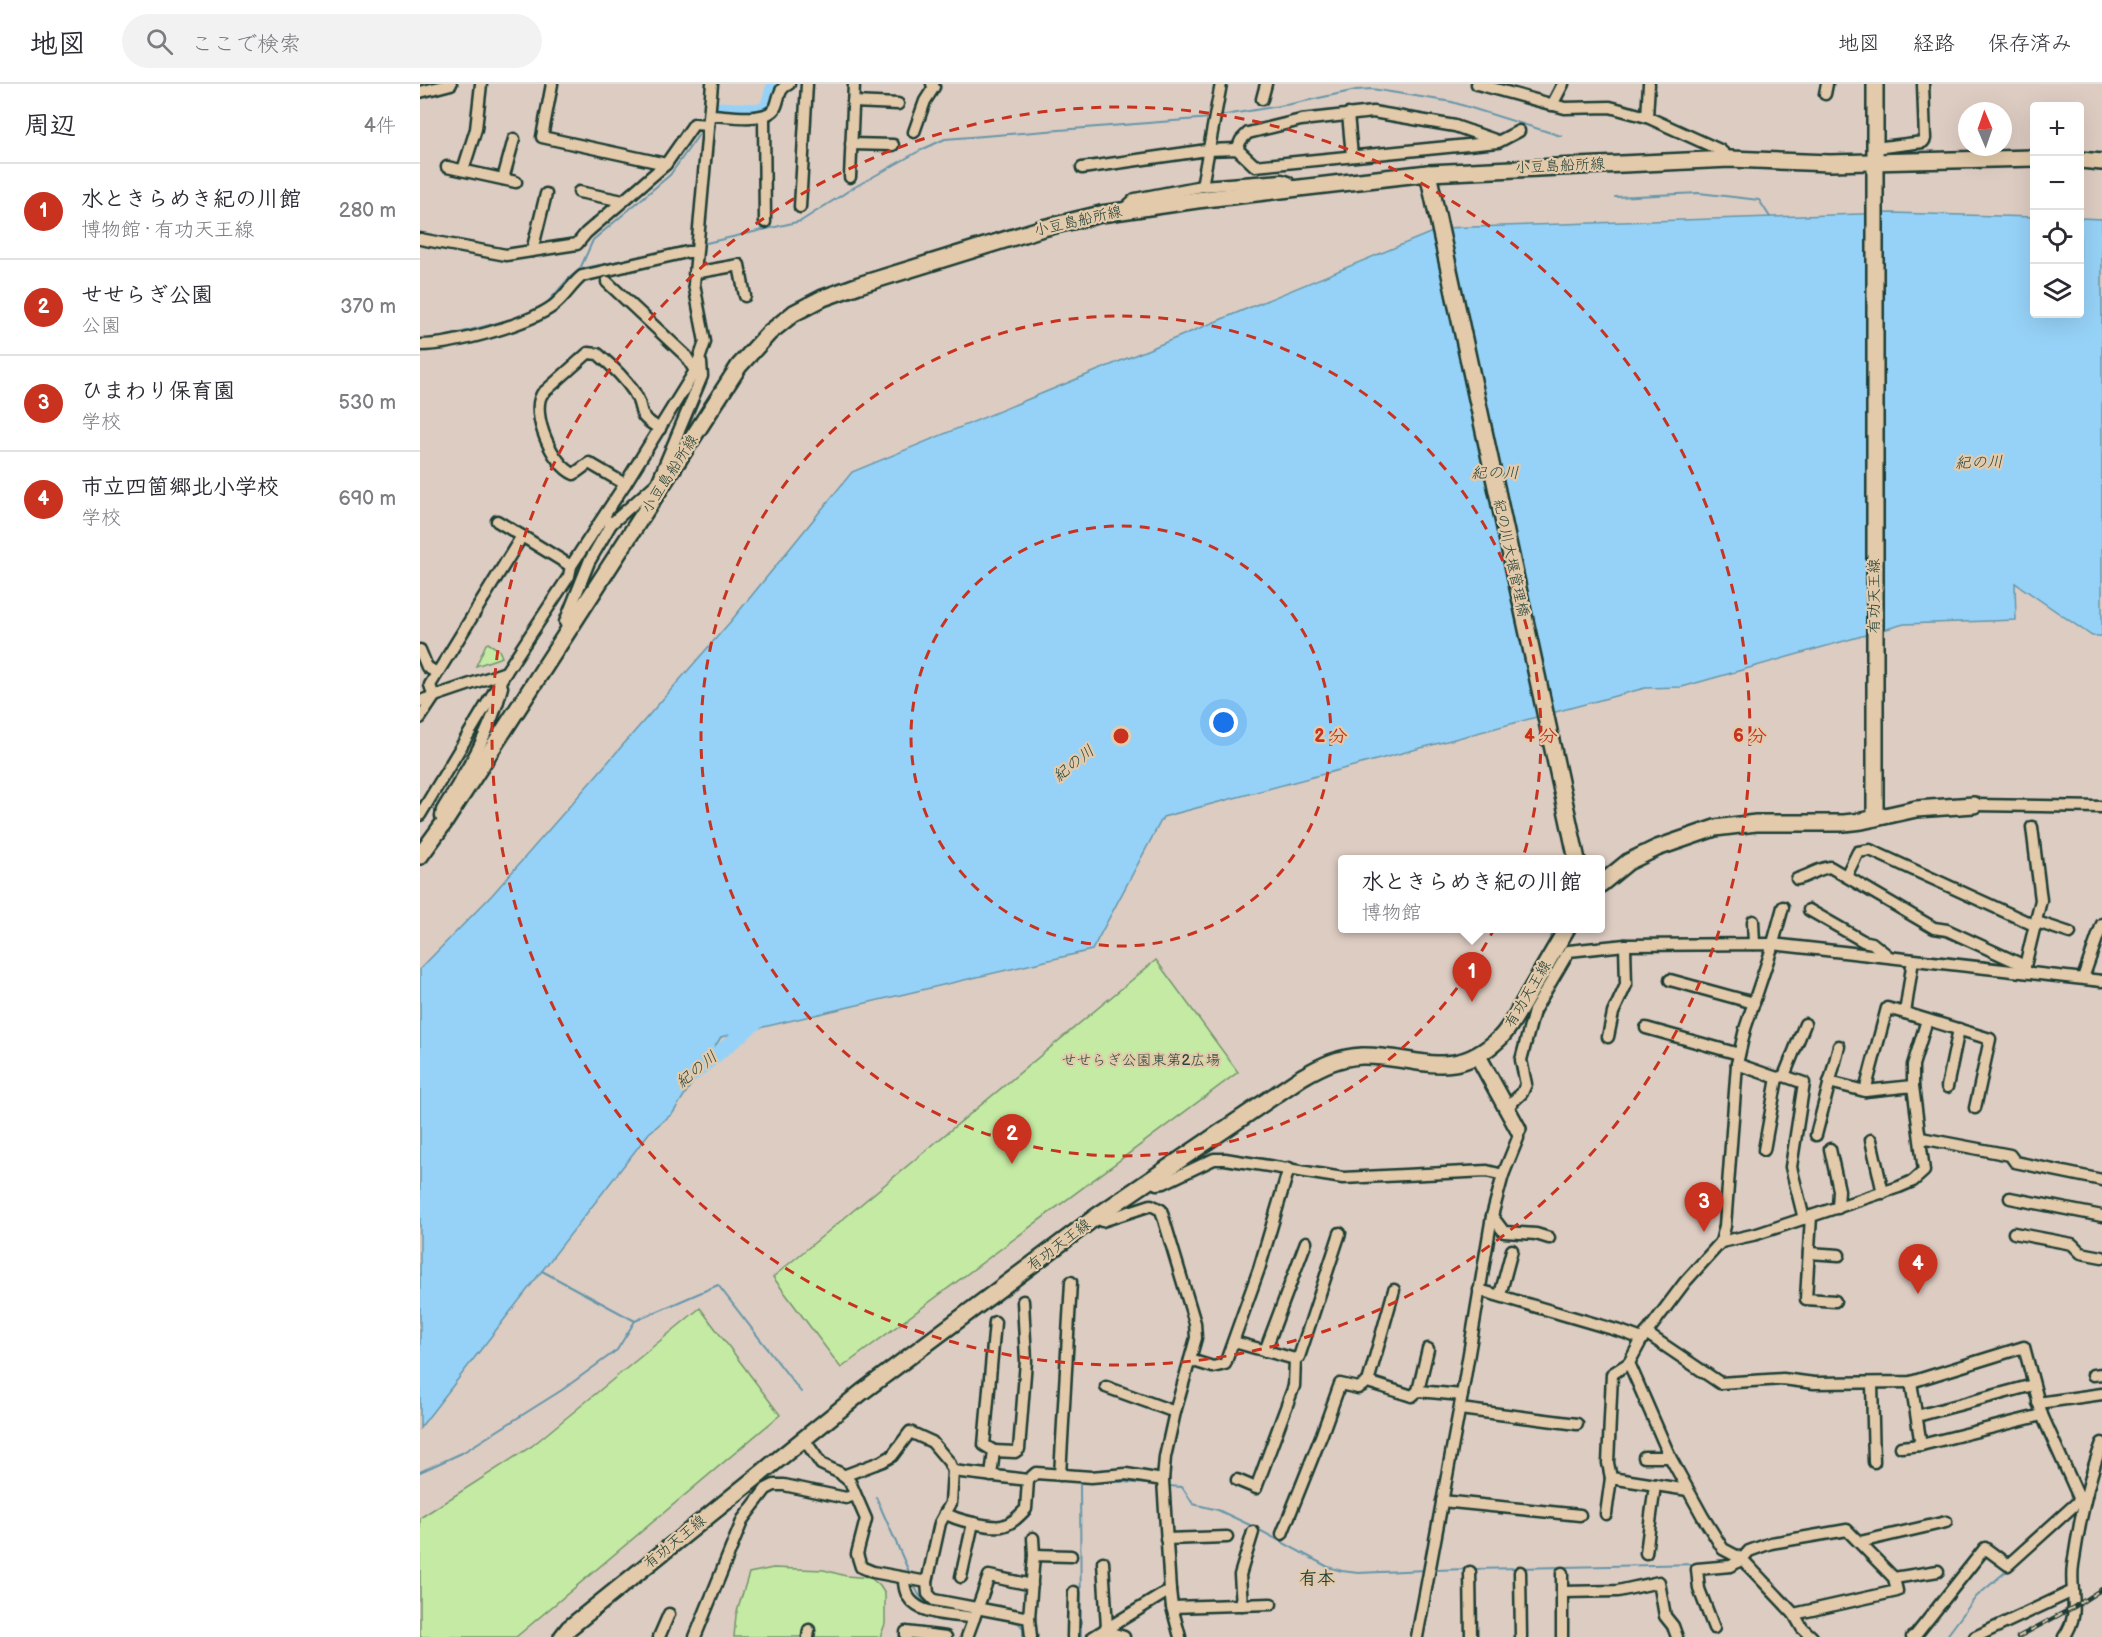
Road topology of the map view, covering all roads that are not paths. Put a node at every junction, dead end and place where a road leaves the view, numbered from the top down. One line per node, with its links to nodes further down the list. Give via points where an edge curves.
1 (451, 84): 17 (street)
2 (481, 84): 43 (street, via 476,129)
3 (552, 84): 40 (street, via 542,137)
4 (712, 84): 25 (street)
5 (789, 84): 24 (street, via 780,90 773,112)
6 (807, 84): 53 (street)
7 (854, 84): 19 (street)
8 (932, 84): 27 (street)
9 (1221, 84): 33 (street)
10 (1266, 84): 18 (street)
11 (1478, 84): 16 (street)
12 (1563, 84): 21 (street)
13 (1649, 84): 23 (street)
14 (1875, 84): 37 (main road, 有功天王線)
15 (1923, 84): 37 (street, via 1925,139)
16 (1507, 88): 21 (street)
17 (420, 92)
18 (1262, 99)
19 (853, 102): 20 (street); 30 (street)
20 (898, 104)
21 (1552, 105): 23 (street, via 1611,107)
22 (1348, 114): 29 (street, via 1373,112 1455,126); 32 (street, via 1248,133); 34 (street)
23 (1647, 117): 36 (street, via 1720,150)
24 (764, 118): 25 (street); 55 (street)
25 (709, 120): 40 (street, via 694,124); 57 (street)
26 (1519, 131): 29 (street)
27 (914, 132)
28 (514, 139): 45 (street)
29 (1498, 141): 34 (street)
30 (851, 144): 31 (street); 44 (street)
31 (894, 146)
32 (1237, 149): 33 (street); 34 (street, via 1255,166)
33 (1207, 150): 42 (street); 48 (street)
34 (1352, 156)
35 (2030, 158): 37 (main road, 小豆島船所線)
36 (1730, 159): 37 (main road, 小豆島船所線, via 1830,163); 46 (main road, 小豆島船所線)
37 (1875, 159): 84 (main road, 有功天王線)
38 (2084, 160): 39 (main road)
39 (2102, 162)
40 (666, 164): 52 (street)
41 (447, 167): 43 (street)
42 (1082, 168)
43 (463, 170): 45 (street)
44 (850, 177)
45 (503, 179): 47 (street)
46 (1429, 180): 49 (main road, 小豆島船所線); 87 (main road, 紀の川大堰管理橋)
47 (516, 182)
48 (1202, 186): 49 (street, via 1282,180); 54 (street, via 1135,199)
49 (1292, 189): 54 (main road, 小豆島船所線)
50 (579, 192): 52 (street)
51 (546, 194): 58 (street)
52 (623, 201): 58 (street, via 578,244)
53 (800, 207)
54 (1122, 211): 69 (main road, 小豆島船所線, via 1043,228 859,285 794,313 739,366)
55 (765, 222)
56 (420, 238): 58 (street, via 506,255)
57 (696, 247): 59 (street); 63 (street, via 582,276 556,304 528,320 443,343)
58 (532, 251)
59 (694, 273): 61 (street, via 739,265); 62 (street)
60 (607, 282): 64 (street)
61 (745, 296)
62 (705, 342): 64 (street); 65 (street)
63 (420, 345)
64 (686, 356): 66 (street)
65 (700, 360): 66 (street); 69 (street, via 702,376)
66 (695, 371): 67 (street)
67 (660, 429): 68 (street); 68 (street, via 640,414 633,391 598,354 588,353 538,400 540,424 564,468 574,474 593,463)
68 (625, 484): 71 (street)
69 (660, 485): 71 (street); 74 (main road, 小豆島船所線)
70 (496, 521): 72 (street)
71 (607, 521): 73 (street); 74 (street, via 565,622)
72 (522, 536): 73 (street); 77 (street)
73 (571, 566): 76 (street, via 569,576)
74 (569, 631): 85 (main road, 小豆島船所線)
75 (420, 650): 77 (street, via 427,667)
76 (506, 672): 78 (street); 83 (street); 85 (street, via 496,712 442,810)
77 (437, 673): 78 (street, via 430,685)
78 (434, 697): 79 (street); 80 (street)
79 (420, 701)
80 (420, 718)
81 (1974, 805): 82 (street); 84 (main road, via 1916,809)
82 (2102, 807)
83 (420, 815)
84 (1875, 818): 91 (main road, via 1844,823 1756,823 1715,828 1657,848 1628,862)
85 (444, 823): 88 (main road, 小豆島船所線)
86 (2032, 827): 95 (street, via 2041,886)
87 (1576, 855)
88 (420, 856)
89 (1846, 876): 90 (street, via 1830,867); 95 (street, via 1858,852 1870,850); 104 (street, via 1934,928 1947,930)
90 (1797, 879)
91 (1605, 881)
92 (1783, 907): 100 (street)
93 (1809, 910): 102 (street)
94 (1753, 921): 99 (street)
95 (2037, 924): 98 (street); 104 (street)
96 (2102, 924): 105 (street)
97 (1564, 933): 116 (main road, 有功天王線, via 1502,1036)
98 (2070, 933)
99 (1754, 944): 100 (street); 101 (street)
100 (1772, 944): 102 (street); 108 (street)
101 (1625, 945): 114 (street, via 1626,985); 123 (street, via 1569,951 1534,1011 1521,1060 1526,1084 1522,1094)
102 (1887, 956): 103 (street)
103 (1914, 960): 104 (street); 109 (street)
104 (2025, 969): 105 (street)
105 (2083, 978): 107 (street)
106 (1670, 980): 108 (street)
107 (2102, 981)
108 (1754, 1003): 117 (street)
109 (1905, 1013): 110 (street); 122 (street, via 1887,1008)
110 (1927, 1020): 113 (street); 120 (street, via 1913,1065)
111 (1805, 1024): 118 (street)
112 (1646, 1028): 117 (street)
113 (1959, 1029): 121 (street); 124 (street, via 1990,1039)
114 (1608, 1037)
115 (1839, 1046): 119 (street)
116 (1478, 1056): 123 (main road); 138 (main road, 有功天王線, via 1447,1064 1360,1056 1322,1065)
117 (1738, 1059): 118 (street); 146 (street)
118 (1781, 1077): 130 (street); 141 (street, via 1804,1083 1791,1167)
119 (1829, 1082): 122 (street); 126 (street)
120 (1913, 1086): 122 (street); 127 (street)
121 (1947, 1087)
122 (1865, 1091)
123 (1506, 1108): 125 (main road)
124 (1975, 1108)
125 (1518, 1129): 132 (street)
126 (1816, 1136)
127 (1921, 1138): 133 (street, via 2010,1155 2015,1162); 135 (street, via 1924,1171 1913,1181)
128 (1871, 1140): 135 (street)
129 (1830, 1149): 137 (street, via 1839,1190)
130 (1764, 1150)
131 (1288, 1168): 132 (street, via 1343,1178 1487,1171); 134 (street, via 1214,1159); 159 (street)
132 (1503, 1175): 139 (street)
133 (2102, 1180)
134 (1156, 1184)
135 (1883, 1193): 137 (street)
136 (2010, 1198): 140 (street)
137 (1838, 1208): 141 (street)
138 (1097, 1216): 163 (street, via 1102,1221 1152,1205 1161,1210 1195,1323); 179 (main road, 有功天王線)
139 (1492, 1216): 144 (street, via 1504,1232); 153 (street)
140 (2102, 1216)
141 (1808, 1218): 146 (street); 148 (street)
142 (1340, 1233): 162 (street)
143 (2014, 1233): 150 (street, via 2072,1244 2081,1253)
144 (1549, 1238)
145 (1306, 1242): 161 (street)
146 (1721, 1242): 158 (street)
147 (1512, 1250): 154 (street)
148 (1809, 1252): 149 (street); 156 (street, via 1806,1299)
149 (1839, 1255)
150 (2102, 1257)
151 (1071, 1282): 188 (street)
152 (1394, 1290): 166 (street)
153 (1479, 1290): 154 (street); 172 (street)
154 (1500, 1295): 158 (street)
155 (1023, 1301): 183 (street, via 1026,1361 1018,1449)
156 (1835, 1301)
157 (995, 1322): 183 (street, via 984,1445)
158 (1644, 1336): 164 (street); 167 (street, via 1720,1383 1784,1379)
159 (1234, 1342): 161 (street); 163 (street, via 1226,1364 1214,1367)
160 (1428, 1348): 170 (street)
161 (1265, 1351): 162 (street)
162 (1295, 1359): 193 (street, via 1294,1386 1256,1488)
163 (1190, 1360): 175 (street)
164 (1629, 1363): 185 (street); 191 (street, via 1612,1374 1608,1463)
165 (1911, 1382): 167 (street); 168 (street, via 2024,1347); 177 (street)
166 (1368, 1383): 170 (street, via 1412,1396); 206 (street, via 1358,1388 1340,1384)
167 (1872, 1383): 186 (street)
168 (2033, 1385): 173 (street); 177 (street)
169 (1106, 1387): 175 (street)
170 (1418, 1391): 172 (street)
171 (2102, 1394): 173 (street)
172 (1462, 1395): 174 (street)
173 (2038, 1403): 176 (street)
174 (1460, 1409): 178 (street); 198 (street)
175 (1175, 1412): 194 (street)
176 (2042, 1415): 181 (street); 199 (street)
177 (1917, 1416): 181 (street)
178 (1577, 1424)
179 (804, 1438): 189 (street, via 822,1464); 238 (main road, 有功天王線)
180 (2102, 1443): 199 (street)
181 (1921, 1445): 182 (street)
182 (1901, 1447)
183 (994, 1451): 190 (street)
184 (1644, 1457): 185 (street)
185 (1670, 1457): 196 (street)
186 (1874, 1462)
187 (953, 1471): 189 (street, via 932,1442 910,1432 891,1456); 190 (street); 200 (street, via 951,1503)
188 (1060, 1475): 192 (street, via 1036,1473); 194 (street, via 1126,1474)
189 (843, 1476): 197 (street)
190 (991, 1476): 192 (street)
191 (1611, 1478): 195 (street); 201 (street)
192 (1028, 1480): 203 (street, via 1026,1509 1013,1521 1000,1527)
193 (1238, 1480)
194 (1163, 1484): 209 (street)
195 (1655, 1485): 196 (street); 211 (street)
196 (1688, 1490): 215 (street, via 1723,1549)
197 (855, 1495): 221 (street, via 866,1519 856,1554 861,1566); 240 (street, via 846,1498 784,1485 766,1490 742,1519)
198 (1442, 1501): 202 (street); 249 (street)
199 (2082, 1504): 226 (street, via 2072,1569); 255 (street, via 2008,1565 1985,1548)
200 (945, 1513): 203 (street); 223 (street)
201 (1606, 1514)
202 (1580, 1515)
203 (974, 1522): 220 (street)
204 (1946, 1522): 210 (street)
205 (1252, 1532): 230 (street, via 1240,1575)
206 (1281, 1534)
207 (1227, 1537): 209 (street)
208 (1033, 1538): 212 (street)
209 (1166, 1539): 225 (street)
210 (1860, 1542): 215 (street, via 1847,1530 1771,1543 1749,1551); 222 (street)
211 (1646, 1553)
212 (1034, 1555): 213 (street); 224 (street)
213 (1071, 1556)
214 (1103, 1562): 236 (street)
215 (1738, 1562): 234 (street); 237 (street, via 1697,1569 1699,1589)
216 (1938, 1571): 222 (street)
217 (1470, 1572): 250 (street)
218 (1520, 1572): 251 (street)
219 (1562, 1573): 228 (street)
220 (961, 1577)
221 (905, 1578): 223 (street); 232 (street, via 905,1593 910,1602 922,1609)
222 (1894, 1578): 234 (street, via 1897,1591)
223 (923, 1582): 232 (street, via 934,1600)
224 (1032, 1585): 232 (street, via 989,1576); 235 (street)
225 (1170, 1590): 231 (street); 236 (street)
226 (2073, 1591): 256 (street); 257 (street, via 2073,1621)
227 (1074, 1592): 245 (street)
228 (1562, 1592): 252 (street); 253 (street, via 1618,1591 1659,1582 1665,1616)
229 (1271, 1604): 230 (street)
230 (1242, 1605): 231 (street)
231 (1172, 1607): 248 (street)
232 (975, 1613): 235 (street); 243 (street)
233 (669, 1614): 239 (street)
234 (1794, 1614): 254 (street)
235 (1029, 1617): 244 (street)
236 (1107, 1628): 246 (street); 247 (street, via 1108,1632)
237 (1714, 1628)
238 (562, 1637)
239 (659, 1637)
240 (695, 1637)
241 (906, 1637): 242 (street, via 906,1632)
242 (946, 1637)
243 (967, 1637)
244 (1031, 1637)
245 (1073, 1637)
246 (1093, 1637)
247 (1124, 1637)
248 (1180, 1637)
249 (1417, 1637)
250 (1471, 1637)
251 (1521, 1637)
252 (1562, 1637)
253 (1677, 1637)
254 (1812, 1637)
255 (1912, 1637)
256 (1975, 1637)
257 (2064, 1637)

